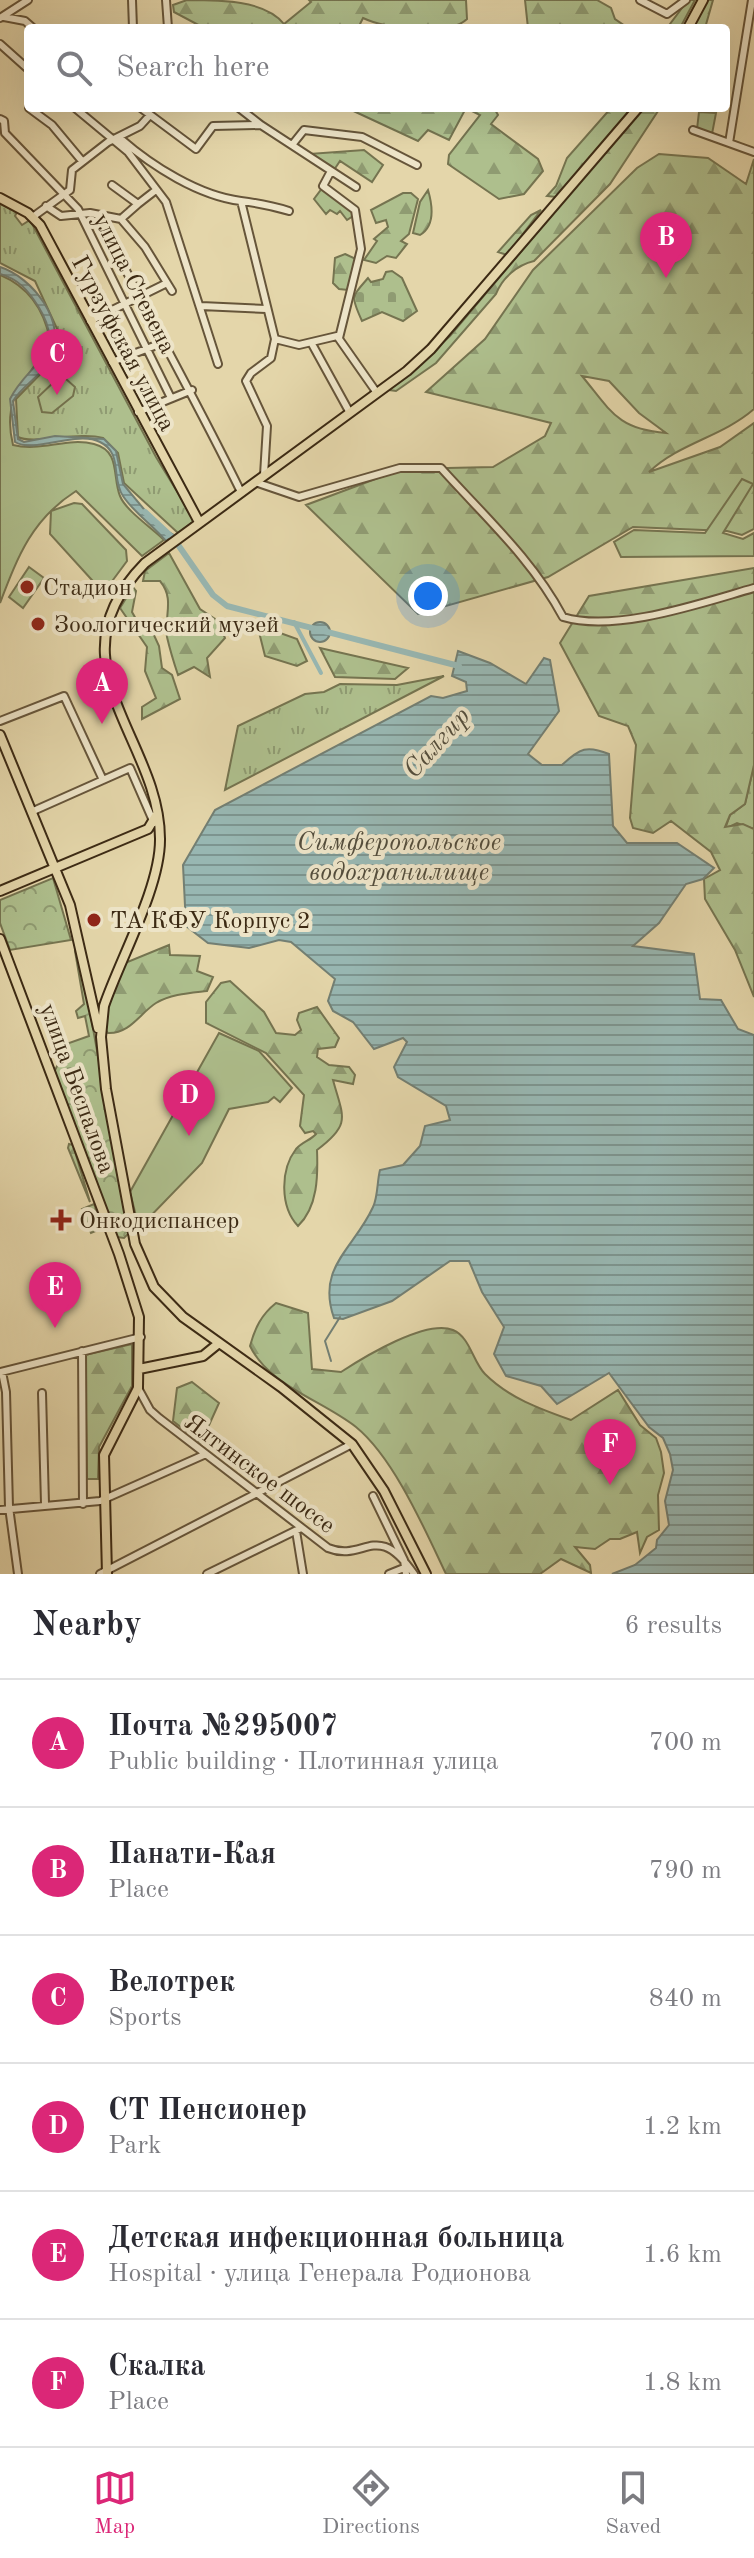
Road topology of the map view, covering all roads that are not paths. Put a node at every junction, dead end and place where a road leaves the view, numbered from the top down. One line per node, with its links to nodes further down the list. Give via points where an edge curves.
1 (28, 0): 8 (street)
2 (132, 0): 10 (street)
3 (166, 0): 11 (street)
4 (640, 0): 5 (street, via 670,14)
5 (686, 0)
6 (703, 0): 12 (main road)
7 (753, 1): 25 (street)
8 (2, 18): 9 (street)
9 (28, 24)
10 (133, 24)
11 (168, 24)
12 (690, 24)
13 (0, 44): 14 (street)
14 (24, 65)
15 (35, 112): 28 (street)
16 (80, 112): 24 (street)
17 (146, 112): 20 (street)
18 (244, 112): 22 (street)
19 (635, 112): 59 (main road, via 431,349)
20 (150, 115): 22 (street, via 196,149 213,126); 24 (street)
21 (0, 119): 34 (street, улица Стевена, via 5,133)
22 (261, 125): 26 (street)
23 (693, 130): 25 (street)
24 (114, 140): 28 (street); 33 (street); 36 (street, via 181,180)
25 (729, 143): 27 (street)
26 (292, 145): 29 (street, via 304,130 362,137); 30 (street)
27 (754, 152)
28 (82, 161): 34 (street, via 72,170 70,190)
29 (417, 165)
30 (331, 171): 32 (street); 51 (street, via 323,186 355,210 361,244)
31 (112, 185): 37 (street)
32 (356, 187)
33 (156, 190): 37 (street); 48 (street, via 172,214 185,272)
34 (63, 194): 38 (street); 40 (street, улица Стевена)
35 (0, 198): 41 (main road)
36 (241, 201): 39 (street); 49 (street)
37 (138, 204): 42 (street)
38 (46, 206): 40 (street, via 61,216); 41 (street)
39 (289, 211)
40 (80, 214): 42 (street); 47 (street, улица Стевена)
41 (34, 216): 50 (main road, Гурзуфская улица)
42 (121, 219): 44 (street, via 145,247)
43 (116, 251): 46 (street)
44 (165, 284): 45 (street); 46 (street)
45 (172, 291)
46 (139, 296): 47 (street); 53 (street)
47 (126, 302): 50 (street); 55 (street, улица Стевена)
48 (201, 306): 49 (street); 57 (street)
49 (266, 309): 52 (street)
50 (90, 321): 56 (main road, Гурзуфская улица)
51 (339, 338): 54 (street, via 332,335); 59 (street)
52 (275, 339): 54 (street); 63 (street, via 271,358 246,381 267,426)
53 (162, 343): 55 (street); 58 (street)
54 (312, 344): 62 (street)
55 (148, 346): 56 (street); 60 (street, улица Стевена)
56 (112, 362): 61 (main road, Гурзуфская улица)
57 (218, 364)
58 (192, 390): 60 (street); 65 (street)
59 (377, 393): 62 (main road)
60 (171, 398): 61 (street)
61 (138, 412): 66 (main road, Гурзуфская улица)
62 (350, 413): 63 (main road)
63 (264, 475): 64 (main road)
64 (255, 482): 65 (main road); 67 (street, via 299,497 400,468 441,468 517,548 563,617 584,624 707,603)
65 (241, 492): 66 (main road)
66 (199, 522): 72 (main road, via 139,569 122,592 107,636 112,693 158,814)
67 (754, 588)
68 (0, 721): 70 (street, via 64,696)
69 (0, 735): 71 (main road)
70 (103, 780): 71 (street); 72 (street, via 130,768)
71 (31, 812): 73 (main road)
72 (157, 826): 73 (main road); 76 (main road, via 153,869); 77 (main road, via 153,876 104,1006)
73 (56, 871): 74 (main road); 76 (main road, via 73,916)
74 (0, 894)
75 (0, 939): 79 (main road, улица Беспалова, via 130,1283)
76 (95, 1022): 77 (main road); 78 (main road)
77 (101, 1044): 78 (main road)
78 (104, 1073): 80 (main road, via 141,1263 167,1304)
79 (141, 1337): 81 (street); 82 (main road, улица Беспалова)
80 (219, 1343): 82 (main road, via 203,1356); 86 (main road)
81 (82, 1351): 83 (street); 92 (street)
82 (139, 1369): 85 (main road, улица Беспалова)
83 (1, 1372): 93 (street)
84 (42, 1393): 91 (street)
85 (139, 1394): 87 (street, Ялтинское шоссе, via 150,1410); 90 (main road, улица Беспалова, via 106,1447)
86 (352, 1444): 88 (street); 103 (main road, via 384,1491)
87 (206, 1454): 88 (street, Ялтинское шоссе); 90 (street)
88 (256, 1493): 95 (street, Ялтинское шоссе); 97 (street)
89 (373, 1496): 96 (street)
90 (105, 1498): 92 (street); 97 (main road, улица Беспалова)
91 (45, 1504): 92 (street); 93 (street)
92 (83, 1504)
93 (9, 1507): 94 (street); 98 (street)
94 (0, 1510)
95 (298, 1529): 96 (street, Ялтинское шоссе, via 334,1551 374,1544 390,1548); 99 (street); 100 (street)
96 (405, 1567): 101 (street); 102 (street)
97 (105, 1573)
98 (18, 1574)
99 (207, 1574)
100 (303, 1574)
101 (389, 1574)
102 (414, 1574)
103 (426, 1574)

